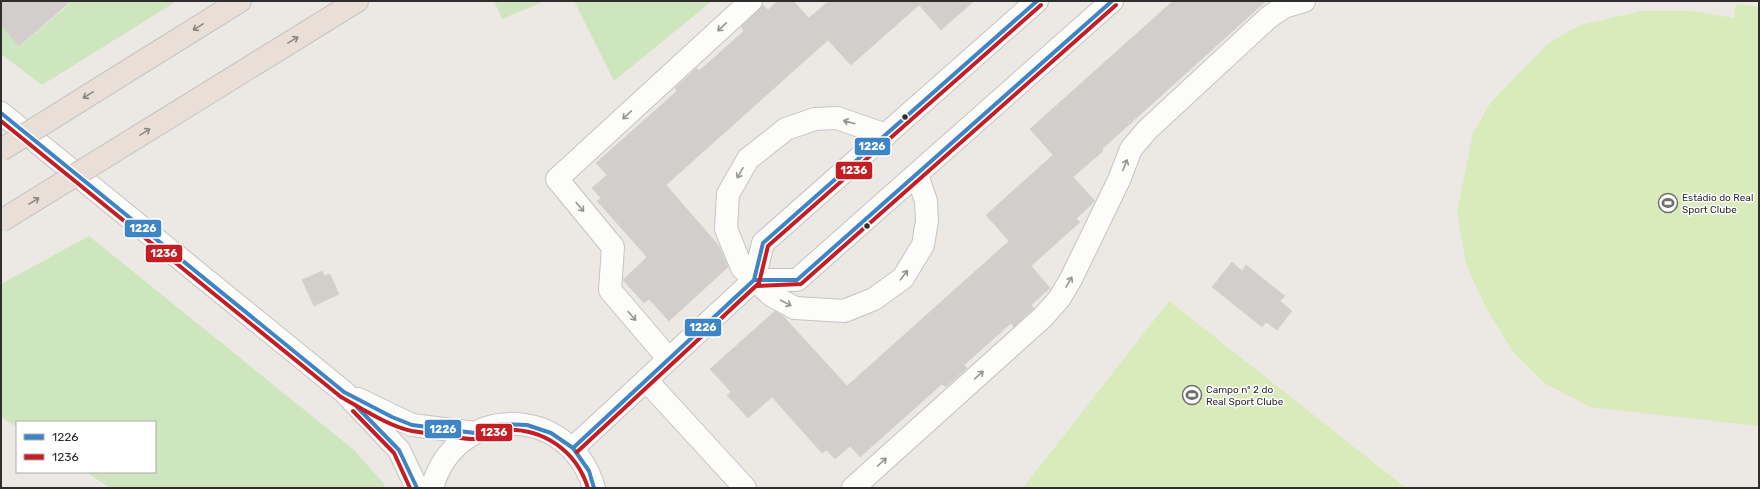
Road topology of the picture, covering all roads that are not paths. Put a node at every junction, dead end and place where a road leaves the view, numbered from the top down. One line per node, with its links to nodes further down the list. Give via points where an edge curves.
1 (358, 1): 11 (highway, one-way to 1, bridge)
2 (751, 1): 13 (street, one-way to 13, via 557,179 613,247 610,290)
3 (1037, 1): 8 (street)
4 (1112, 1): 10 (street)
5 (1304, 1): 22 (street, one-way to 5, via 1043,317 1059,299 1119,180 1131,149 1147,130 1269,17 1284,7)
6 (236, 4): 9 (highway, one-way to 9, bridge)
7 (1, 113): 15 (street)
8 (886, 135): 12 (street, via 763,243); 12 (street, one-way to 12, via 837,118 815,119 786,129 748,159 728,194 726,229 742,268)
9 (1, 150)
10 (917, 174): 12 (street, via 797,280); 12 (street, one-way to 10, via 771,295 795,308 844,311 874,299 903,278 923,245 927,221 926,201)
11 (1, 222)
12 (754, 280): 13 (street)
13 (668, 358): 14 (street)
14 (646, 380): 17 (street); 21 (street)
15 (344, 392): 16 (street, via 392,417 412,424); 18 (street, via 398,450)
16 (475, 432): 17 (street, via 500,424 527,424 551,433); 19 (street, via 452,449 436,472)
17 (573, 448): 20 (street, via 589,471)
18 (417, 488)
19 (432, 488)
20 (594, 488)
21 (745, 488)
22 (853, 488)

